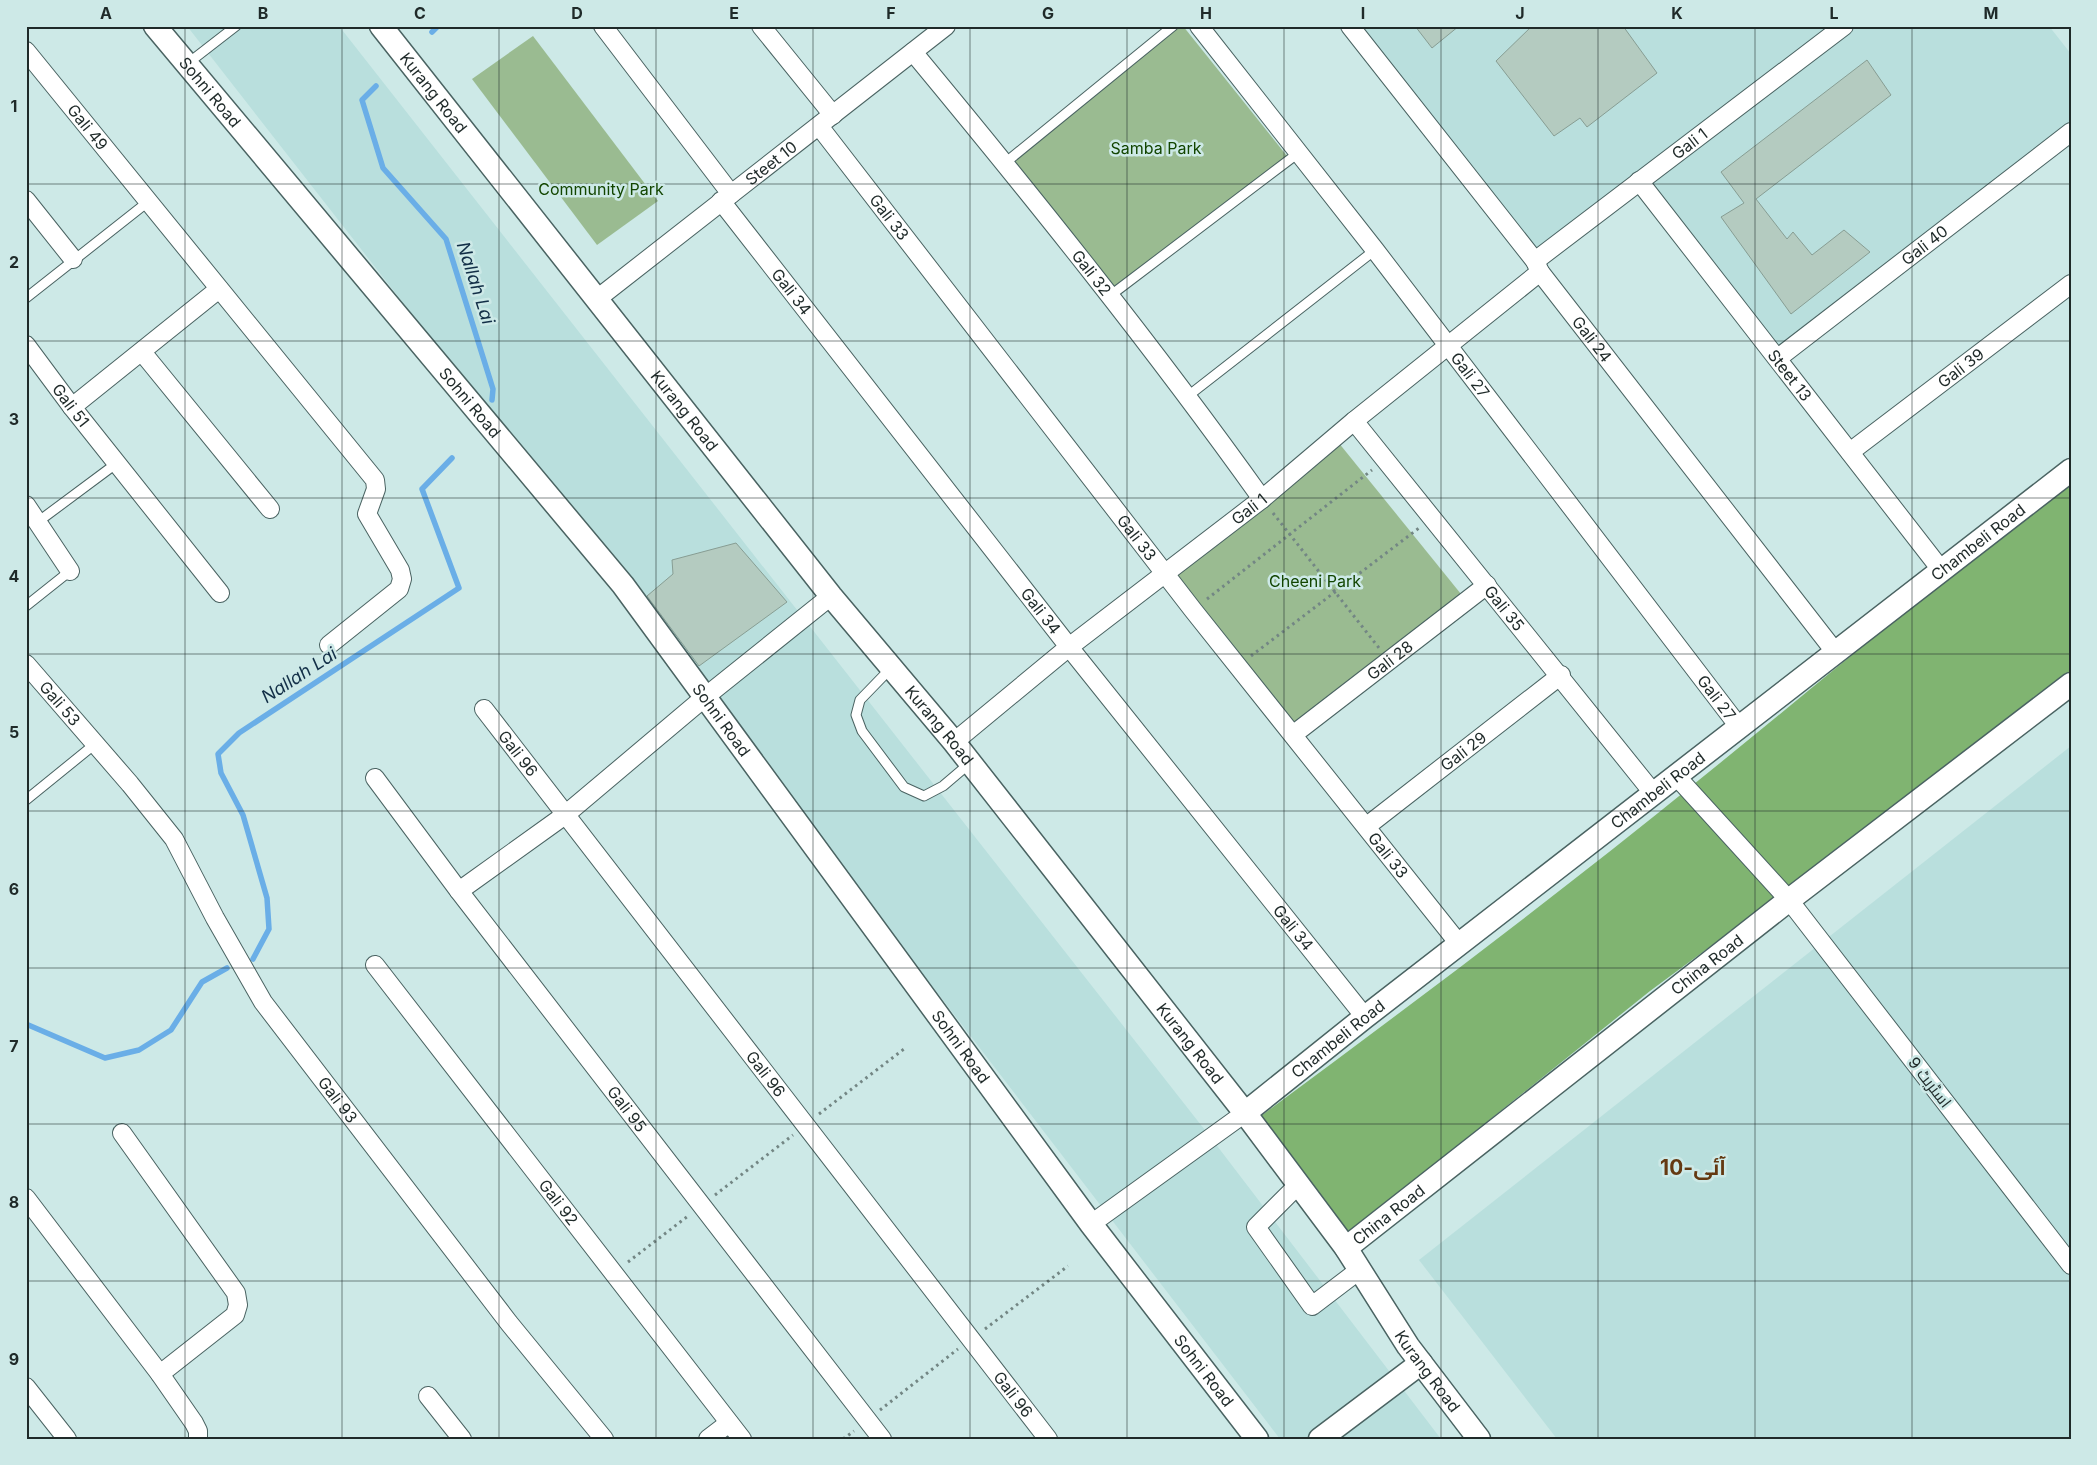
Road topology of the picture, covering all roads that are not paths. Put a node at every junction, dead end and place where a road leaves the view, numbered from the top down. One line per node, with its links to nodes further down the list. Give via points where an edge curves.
1 (154, 26): 14 (street, Sohni Road)
2 (236, 26): 14 (lane)
3 (381, 26): 31 (street, Kurang Road)
4 (602, 26): 21 (street, Gali 34)
5 (761, 26): 15 (street)
6 (946, 26): 11 (street, Steet 10)
7 (1173, 26): 19 (lane)
8 (1198, 26): 18 (street, Gali 27)
9 (1844, 26): 20 (street, Gali 1)
10 (1352, 27): 26 (street, Gali 24)
11 (924, 33): 13 (street, Steet 10)
12 (26, 51): 23 (street, Gali 49)
13 (913, 52): 15 (street, Steet 10); 19 (street, Gali 32)
14 (185, 65): 60 (street, Sohni Road, via 623,585)
15 (833, 115): 16 (street, Steet 10)
16 (819, 126): 21 (street, Steet 10); 48 (street, Gali 33)
17 (2071, 132): 35 (street, Gali 40)
18 (1297, 154): 24 (street, Gali 27); 29 (lane)
19 (1005, 163): 29 (street, Gali 32)
20 (1638, 181): 26 (street, Gali 1); 35 (street, Steet 13)
21 (726, 197): 31 (street, Steet 10); 54 (street, Gali 34)
22 (26, 200): 25 (street)
23 (149, 201): 25 (lane); 28 (street, Gali 49)
24 (1375, 250): 33 (street, Gali 27); 36 (lane)
25 (73, 259): 30 (lane)
26 (1537, 267): 33 (street, Gali 1); 55 (street, Gali 24)
27 (2071, 284): 39 (street, Gali 39)
28 (219, 289): 34 (street); 53 (street, Gali 49, via 374,480 376,489 366,514 400,570 402,579 399,589)
29 (1111, 295): 36 (street, Gali 32)
30 (26, 298)
31 (596, 299): 51 (street, Kurang Road)
32 (26, 345): 37 (street, Gali 51)
33 (1448, 345): 38 (street, Gali 1); 62 (street, Gali 27)
34 (142, 352): 37 (street); 44 (street)
35 (1778, 358): 39 (street, Steet 13)
36 (1188, 396): 42 (street, Gali 32)
37 (72, 407): 40 (street, Gali 51)
38 (1354, 421): 42 (street, Gali 1); 49 (street, Gali 35)
39 (1850, 452): 47 (street, Steet 13)
40 (117, 464): 45 (lane); 50 (street, Gali 51)
41 (2069, 474): 47 (street, Chambeli Road)
42 (1262, 499): 48 (street, Gali 1)
43 (26, 504): 45 (street)
44 (270, 509)
45 (39, 521): 46 (street)
46 (70, 571): 52 (lane)
47 (1942, 571): 55 (street, Chambeli Road)
48 (1166, 572): 54 (street, Gali 1); 63 (street, Gali 33)
49 (1486, 585): 58 (street, Gali 35); 63 (street, Gali 28)
50 (220, 593)
51 (831, 596): 57 (street, Kurang Road); 60 (street)
52 (26, 606)
53 (329, 645)
54 (1070, 647): 64 (street, Gali 1); 77 (street, Gali 34)
55 (1836, 653): 62 (street, Chambeli Road)
56 (26, 664): 65 (street, Gali 53)
57 (892, 667): 64 (street, Kurang Road); 66 (lane, via 860,700 856,715 872,746 904,787 924,796)
58 (1561, 675): 69 (street, Gali 35); 72 (street, Gali 29)
59 (2071, 684): 74 (street, China Road)
60 (705, 698): 71 (street); 82 (street, Sohni Road)
61 (484, 710): 71 (street, Gali 96)
62 (1740, 728): 67 (street, Chambeli Road)
63 (1294, 734): 72 (street, Gali 33)
64 (954, 742): 66 (street, Kurang Road)
65 (95, 744): 70 (lane); 94 (street, Gali 93, via 174,839 214,918 263,1002 509,1324)
66 (970, 763): 78 (street, Kurang Road)
67 (1677, 777): 69 (street, Chambeli Road); 74 (street, اسٹریٹ 9)
68 (375, 778): 73 (street, Gali 95)
69 (1654, 794): 75 (street, Chambeli Road)
70 (26, 800)
71 (565, 815): 73 (street); 98 (street, Gali 96)
72 (1367, 826): 75 (street, Gali 33)
73 (460, 891): 97 (street, Gali 95)
74 (1789, 900): 83 (street, China Road); 84 (street, اسٹریٹ 9)
75 (1460, 945): 77 (street, Chambeli Road)
76 (374, 965): 90 (street, Gali 92)
77 (1365, 1017): 78 (street, Chambeli Road)
78 (1245, 1113): 80 (street, Kurang Road); 82 (street)
79 (122, 1133): 87 (street, via 227,1277 237,1299 235,1315)
80 (1299, 1184): 83 (street, Kurang Road); 85 (street, via 1256,1226 1312,1306)
81 (26, 1198): 87 (street)
82 (1091, 1224): 99 (street, Sohni Road)
83 (1346, 1248): 85 (street, Kurang Road)
84 (2071, 1265)
85 (1358, 1271): 86 (street, Kurang Road)
86 (1421, 1363): 100 (street); 101 (street, Kurang Road)
87 (160, 1374): 92 (street, via 194,1423)
88 (26, 1387): 91 (street)
89 (428, 1396): 93 (street)
90 (729, 1423): 95 (street); 96 (street, Gali 92)
91 (67, 1439)
92 (198, 1439)
93 (462, 1439)
94 (604, 1439)
95 (708, 1439)
96 (742, 1439)
97 (882, 1439)
98 (1048, 1439)
99 (1257, 1439)
100 (1320, 1439)
101 (1479, 1439)

